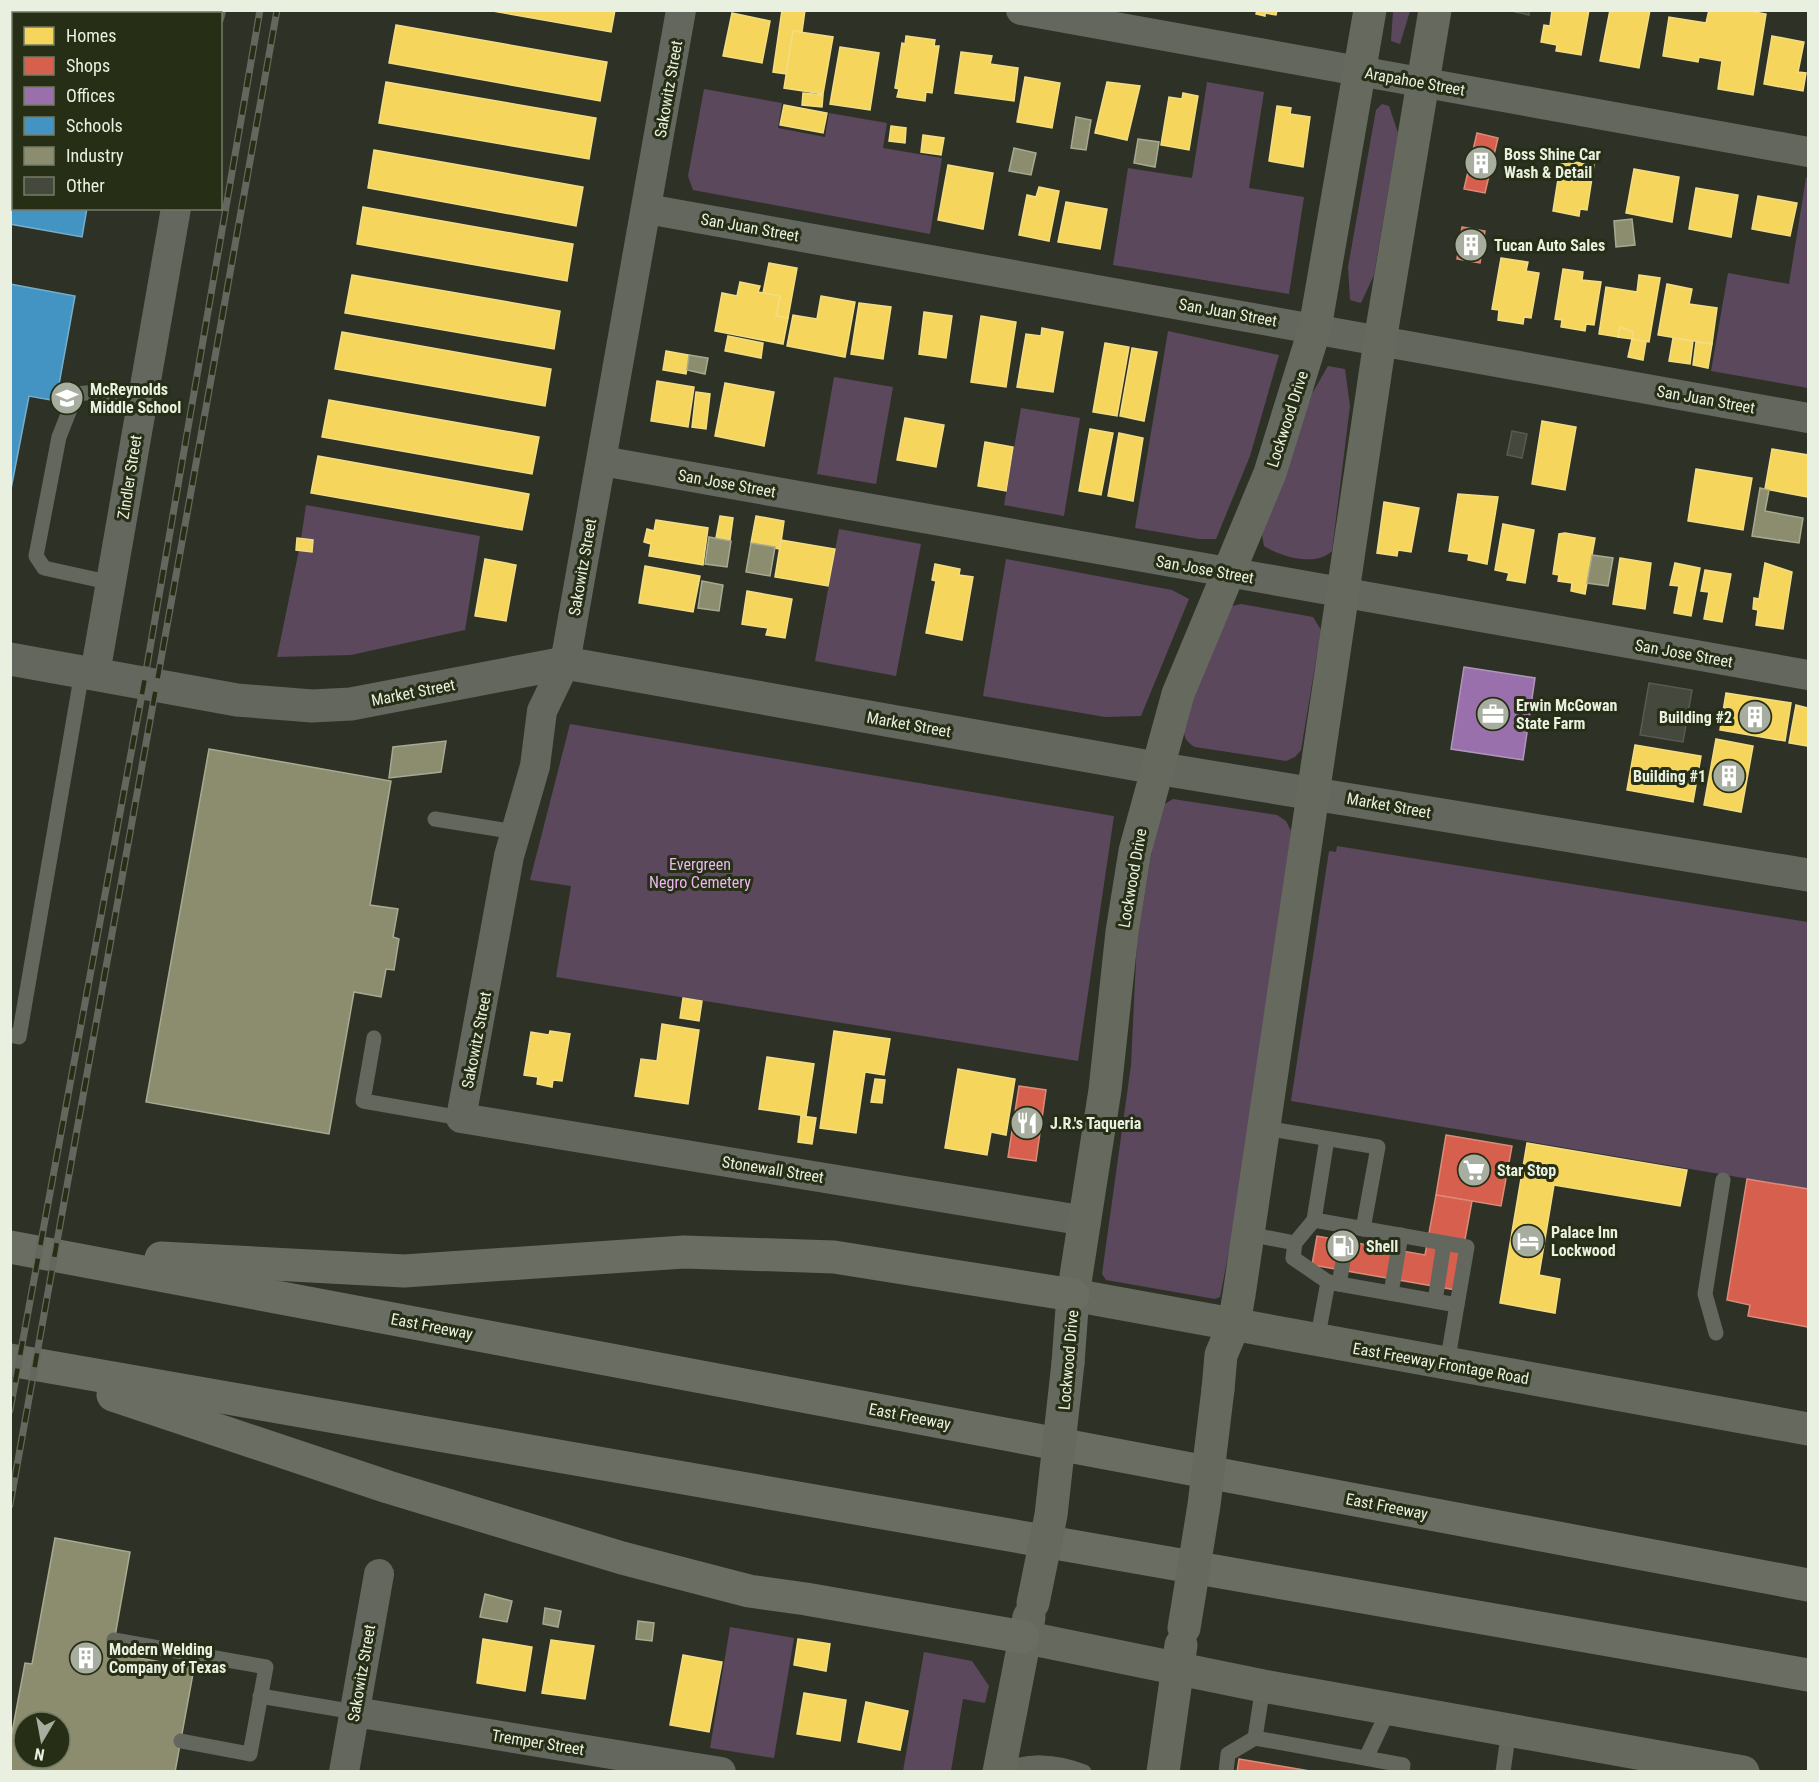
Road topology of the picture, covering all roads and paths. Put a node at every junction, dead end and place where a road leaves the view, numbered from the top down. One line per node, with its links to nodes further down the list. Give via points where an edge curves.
1 (681, 10): 8 (street, Sakowitz Street)
2 (1021, 10): 5 (street, Arapahoe Street)
3 (1370, 10): 5 (main road, Lockwood Drive)
4 (1435, 10): 6 (main road)
5 (1359, 72): 6 (street, Arapahoe Street); 10 (main road, Lockwood Drive)
6 (1422, 83): 7 (street, Arapahoe Street); 11 (main road)
7 (1809, 152)
8 (647, 209): 10 (street, San Juan Street); 14 (street, Sakowitz Street)
9 (176, 210): 12 (street, Zindler Street)
10 (1315, 328): 11 (street, San Juan Street); 15 (main road, Lockwood Drive, via 1270,473)
11 (1380, 341): 13 (street, San Juan Street); 17 (main road)
12 (141, 402): 16 (street, Zindler Street); 16 (lane, via 96,392 76,394 59,437 36,556 44,568)
13 (1809, 418)
14 (602, 460): 15 (street, San Jose Street); 19 (street, Sakowitz Street)
15 (1226, 573): 17 (street, San Jose Street); 22 (main road, Lockwood Drive, via 1178,694)
16 (112, 583): 20 (street, Zindler Street)
17 (1343, 593): 21 (street, San Jose Street); 23 (main road)
18 (10, 659): 20 (street, Market Street)
19 (565, 663): 20 (street, Market Street, via 351,704 312,706 237,700); 22 (street, Market Street); 25 (street, Sakowitz Street, via 542,711 535,766)
20 (89, 673): 27 (lane, via 19,1037)
21 (1809, 675)
22 (1156, 768): 23 (street, Market Street); 34 (main road, Lockwood Drive, via 1135,851 1122,932)
23 (1312, 792): 26 (street, Market Street); 30 (main road)
24 (435, 819): 25 (lane)
25 (515, 832): 29 (street, Sakowitz Street)
26 (1809, 875)
27 (10, 1035)
28 (374, 1038): 29 (lane, via 363,1101)
29 (461, 1118): 34 (street, Stonewall Street)
30 (1265, 1128): 31 (lane); 36 (main road)
31 (1327, 1139): 33 (lane); 35 (lane, via 1378,1147)
32 (1723, 1180): 47 (lane, via 1705,1294)
33 (1314, 1220): 35 (lane); 38 (lane)
34 (1086, 1221): 43 (main road, Lockwood Drive)
35 (1356, 1228): 37 (lane); 41 (lane)
36 (1248, 1234): 38 (lane); 46 (main road)
37 (1401, 1235): 39 (lane); 42 (lane)
38 (1295, 1243): 41 (lane, via 1293,1258)
39 (1444, 1243): 44 (lane); 45 (lane, via 1467,1247)
40 (22, 1249): 43 (highway, via 404,1271 684,1252 834,1257); 53 (highway, East Freeway)
41 (1333, 1283): 42 (lane); 48 (lane)
42 (1391, 1293): 44 (lane)
43 (1073, 1295): 46 (main road, East Freeway Frontage Road); 54 (main road, Lockwood Drive, bridge, via 1051,1515)
44 (1434, 1301): 45 (lane)
45 (1457, 1305): 50 (lane)
46 (1234, 1324): 48 (main road, East Freeway Frontage Road); 56 (main road, bridge, via 1221,1355 1206,1494)
47 (1716, 1333)
48 (1317, 1341): 50 (main road, East Freeway Frontage Road)
49 (13, 1361): 54 (highway, via 388,1487 622,1558 749,1591); 57 (highway)
50 (1447, 1364): 51 (main road, East Freeway Frontage Road)
51 (1809, 1429)
52 (379, 1574): 61 (street, Sakowitz Street)
53 (1809, 1585)
54 (1023, 1637): 56 (main road); 66 (main road, Lockwood Drive)
55 (114, 1640): 59 (lane, via 266,1667)
56 (1177, 1667): 58 (main road); 70 (main road)
57 (1809, 1675)
58 (1263, 1686): 60 (main road); 63 (lane)
59 (260, 1696): 61 (lane); 64 (lane, via 250,1754)
60 (1389, 1709): 62 (main road); 65 (lane)
61 (355, 1712): 67 (street, Sakowitz Street); 68 (street, Tremper Street)
62 (1509, 1730): 73 (lane); 74 (main road)
63 (1255, 1738): 65 (lane); 71 (lane, via 1228,1754)
64 (181, 1741)
65 (1366, 1758): 72 (lane, via 1403,1765)
66 (999, 1771): 69 (lane, via 1024,1762)
67 (344, 1772)
68 (721, 1772)
69 (1084, 1772)
70 (1163, 1772)
71 (1226, 1772)
72 (1402, 1772)
73 (1503, 1772)
74 (1743, 1772)

